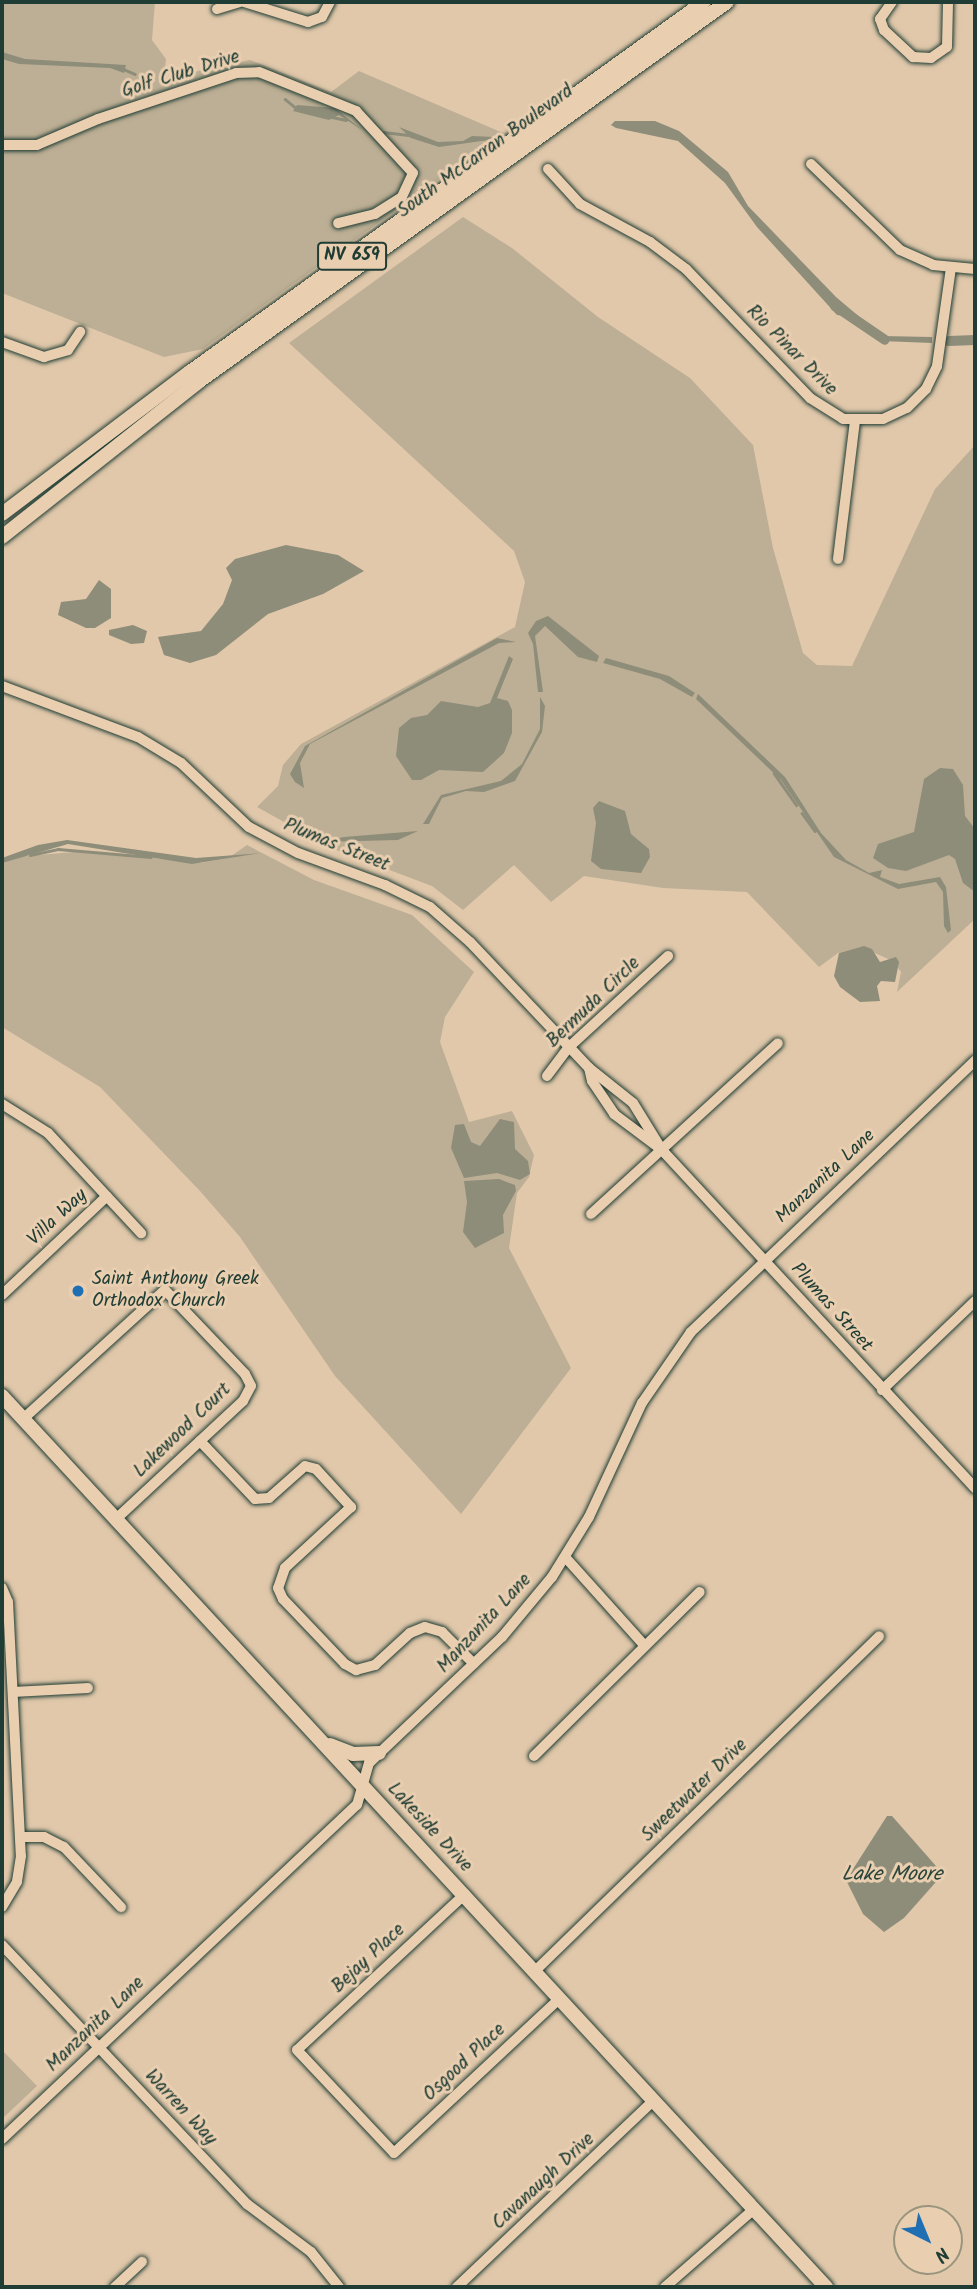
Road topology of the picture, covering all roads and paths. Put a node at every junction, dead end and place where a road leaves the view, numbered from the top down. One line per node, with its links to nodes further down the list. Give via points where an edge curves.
1 (242, 2): 2 (street, via 308,22 322,17); 7 (street)
2 (330, 2)
3 (704, 2): 17 (main road, South McCarran Boulevard / NV 659, via 190,372)
4 (727, 2): 18 (main road, South McCarran Boulevard / NV 659, via 198,382)
5 (892, 2): 6 (street, via 880,19 884,30 913,57 931,58 947,47)
6 (947, 2)
7 (217, 9)
8 (2, 145): 11 (street, Golf Club Drive, via 37,145 236,73 259,72 307,88 358,113 413,173 402,197 375,214)
9 (811, 164): 12 (street, via 886,240 915,258)
10 (548, 169): 16 (street, Rio Pinar Drive, via 580,204 650,242 686,269 819,407)
11 (338, 223)
12 (951, 268): 13 (street); 16 (street, Rio Pinar Drive, via 937,366 926,389 896,415)
13 (975, 269)
14 (80, 332): 15 (street, via 68,350 44,357)
15 (2, 342)
16 (855, 421): 19 (street)
17 (2, 514)
18 (2, 537)
19 (838, 559)
20 (3, 684): 23 (street, Plumas Street, via 138,737 181,763 249,827 298,853 430,907 464,935)
21 (668, 956): 23 (street, Bermuda Circle)
22 (778, 1043): 28 (street)
23 (568, 1048): 25 (street, Plumas Street); 26 (street, Bermuda Circle)
24 (975, 1061): 32 (street, Manzanita Lane)
25 (589, 1068): 28 (street, Plumas Street, via 633,1103); 28 (street, Plumas Street, via 592,1081 614,1114)
26 (547, 1076)
27 (2, 1104): 29 (street, via 48,1133)
28 (662, 1150): 30 (street); 32 (street, Plumas Street)
29 (107, 1196): 31 (street); 33 (street, Villa Way)
30 (591, 1214)
31 (141, 1233)
32 (764, 1260): 35 (street, Plumas Street); 41 (street, Manzanita Lane, via 706,1315 664,1368)
33 (2, 1295)
34 (975, 1301): 35 (street)
35 (882, 1390): 39 (street, Plumas Street)
36 (2, 1396): 37 (main road, Lakeside Drive)
37 (23, 1419): 38 (street, Lakewood Court, via 165,1290 251,1386 243,1401); 40 (main road, Lakeside Drive)
38 (200, 1441): 40 (street, Lakewood Court); 46 (street, via 255,1499 269,1498 305,1466 316,1469 351,1507 285,1568 278,1587 283,1599 345,1664 356,1670 375,1665 410,1633 425,1627 442,1632)
39 (975, 1488)
40 (116, 1519): 49 (main road, Lakeside Drive)
41 (566, 1558): 45 (street); 46 (street, Manzanita Lane, via 519,1620)
42 (2, 1588): 48 (street, via 8,1602)
43 (700, 1592): 45 (street)
44 (879, 1636): 58 (street, Sweetwater Drive)
45 (644, 1646): 51 (street)
46 (474, 1664): 50 (street, Manzanita Lane)
47 (88, 1688): 48 (street)
48 (13, 1692): 53 (street)
49 (326, 1744): 50 (main road, via 353,1754); 52 (main road, Lakeside Drive)
50 (379, 1754): 52 (street, Manzanita Lane, via 366,1767)
51 (534, 1756)
52 (363, 1783): 54 (main road, Lakeside Drive); 60 (street, Manzanita Lane, via 357,1805)
53 (20, 1838): 55 (street, via 17,1882); 56 (street, via 44,1838 64,1847)
54 (465, 1894): 58 (main road, Lakeside Drive); 63 (street, Bejay Place, via 297,2050)
55 (2, 1907)
56 (121, 1907)
57 (2, 1945): 60 (street, Warren Way)
58 (535, 1971): 59 (main road, Lakeside Drive)
59 (560, 1998): 61 (main road, Lakeside Drive); 63 (street, Osgood Place)
60 (99, 2047): 62 (street, Manzanita Lane); 67 (street, Warren Way, via 247,2204 311,2252)
61 (654, 2100): 64 (main road, Lakeside Drive); 68 (street, Cavanaugh Drive)
62 (2, 2139)
63 (394, 2153)
64 (754, 2209): 69 (street); 70 (main road, Lakeside Drive)
65 (142, 2262): 66 (street)
66 (115, 2287)
67 (339, 2287)
68 (457, 2287)
69 (665, 2287)
70 (826, 2287)

